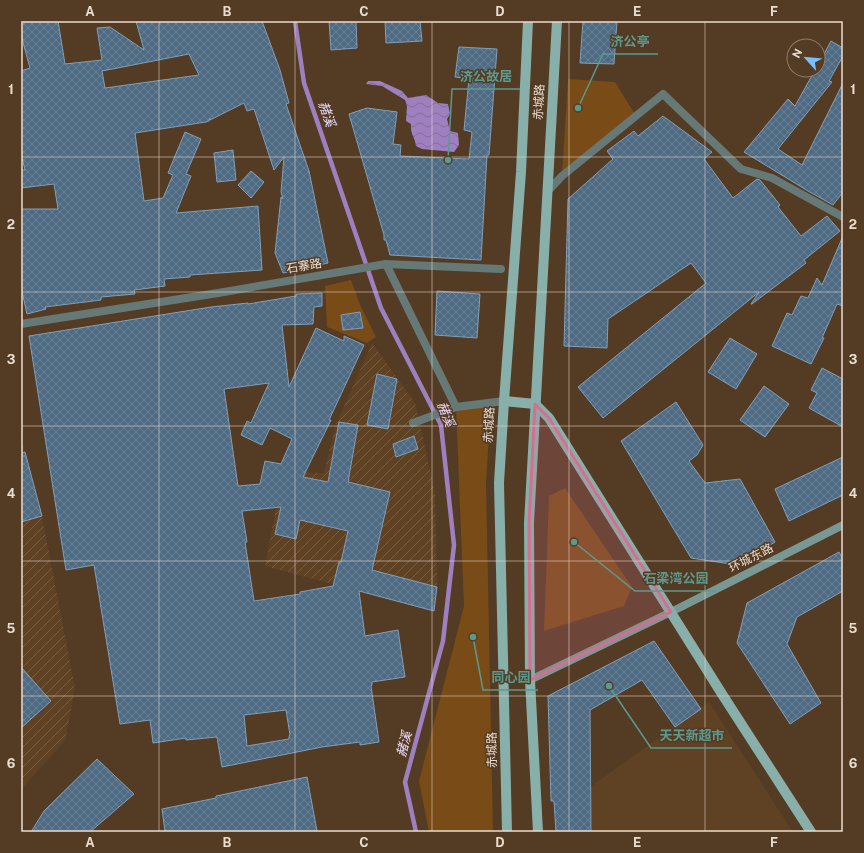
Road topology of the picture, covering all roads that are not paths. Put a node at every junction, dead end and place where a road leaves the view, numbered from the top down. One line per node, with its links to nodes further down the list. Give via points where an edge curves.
1 (528, 21): 8 (main road, 赤城路)
2 (557, 21): 3 (main road, 赤城路)
3 (547, 192): 4 (street, via 562,176 663,94 741,169 772,178); 9 (main road, 赤城路)
4 (843, 217)
5 (386, 264): 6 (street, 石寨路); 7 (street, 石寨路); 10 (street)
6 (500, 269)
7 (21, 324)
8 (504, 402): 9 (main road); 10 (street); 15 (main road, 赤城路, via 499,483)
9 (535, 404): 13 (main road, via 549,418); 14 (main road, 赤城路, via 529,523)
10 (456, 407): 11 (street)
11 (413, 423)
12 (843, 525): 13 (main road, 环城东路)
13 (671, 612): 14 (main road, 环城东路); 17 (main road)
14 (530, 680): 16 (main road, 赤城路)
15 (507, 832)
16 (538, 832)
17 (811, 832)

